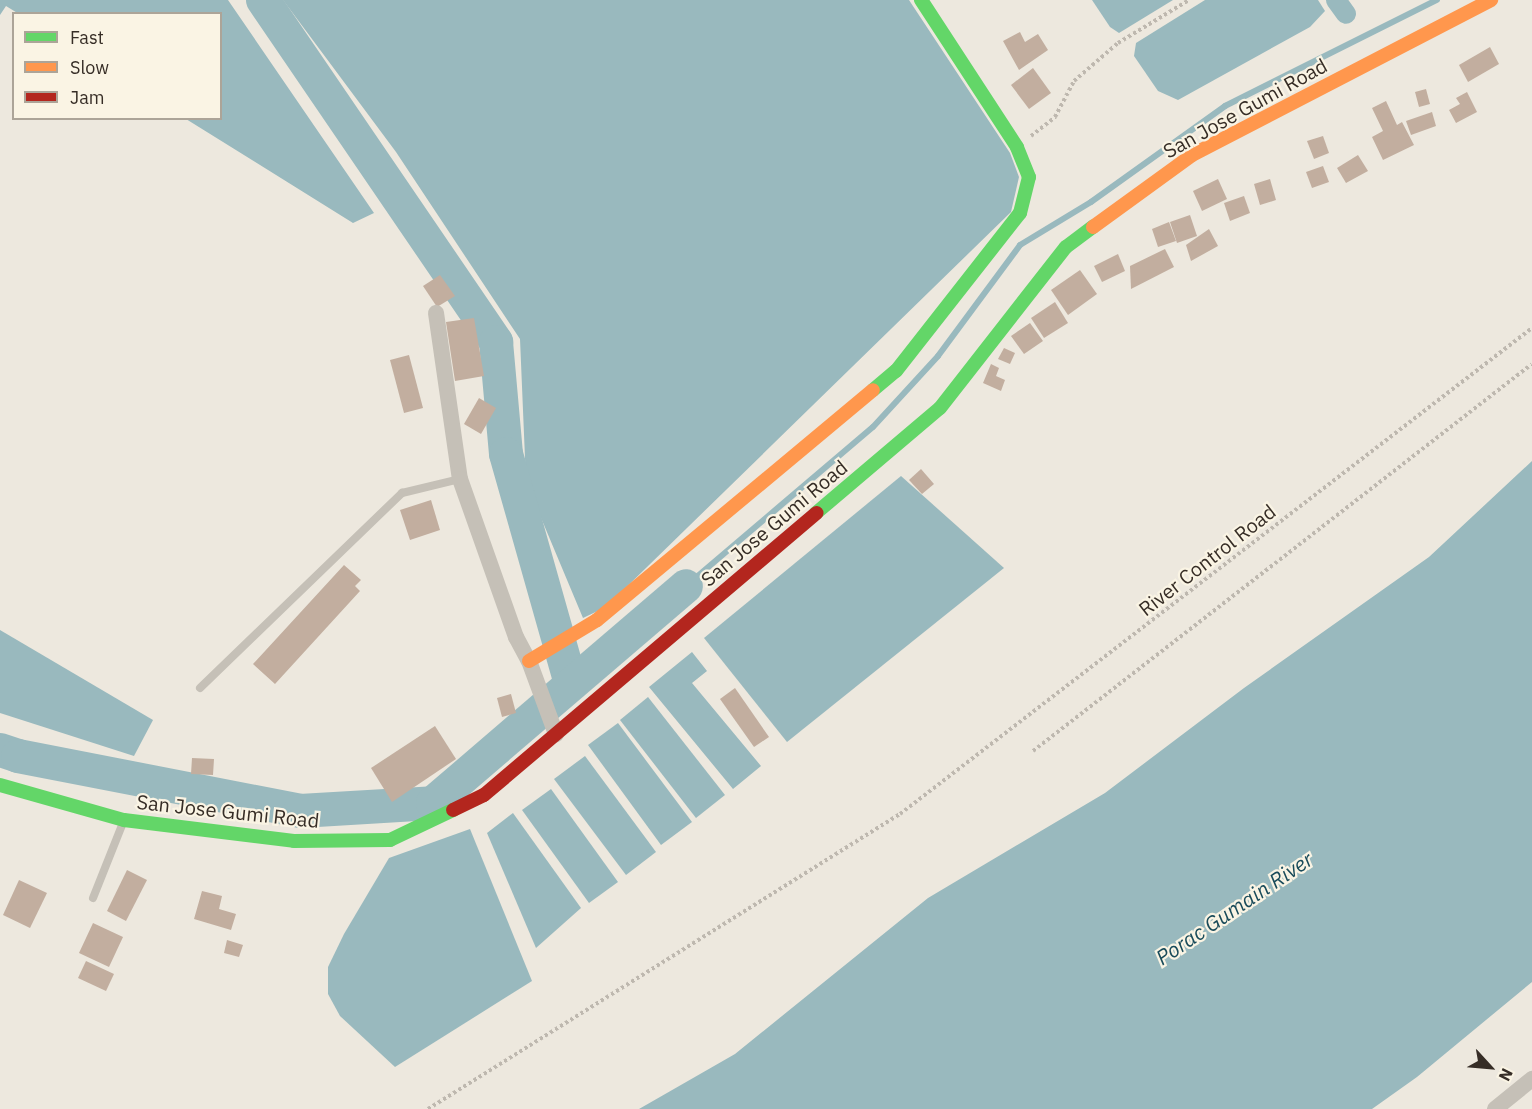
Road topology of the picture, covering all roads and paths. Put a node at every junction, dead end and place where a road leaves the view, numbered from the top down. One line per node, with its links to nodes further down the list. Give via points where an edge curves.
1 (921, 0): 4 (street)
2 (1189, 0): 4 (path, via 1118,44 1074,81 1055,117)
3 (1491, 0): 11 (street, San Jose Gumi Road, via 1192,155 1066,247 940,408)
4 (1017, 147): 9 (street, via 1029,177 1020,213 896,371 597,620)
5 (436, 313): 8 (street)
6 (1532, 328): 17 (path, River Control Road, via 900,814)
7 (1532, 364): 12 (path)
8 (460, 479): 9 (street, via 516,637); 10 (lane, via 402,493)
9 (529, 661): 11 (street)
10 (200, 688)
11 (556, 735): 14 (street, San Jose Gumi Road, via 484,795 390,840 294,842)
12 (1033, 751)
13 (0, 785): 14 (street, San Jose Gumi Road)
14 (124, 820): 15 (lane)
15 (93, 898)
16 (1532, 1080): 18 (street)
17 (429, 1109)
18 (1495, 1109)

